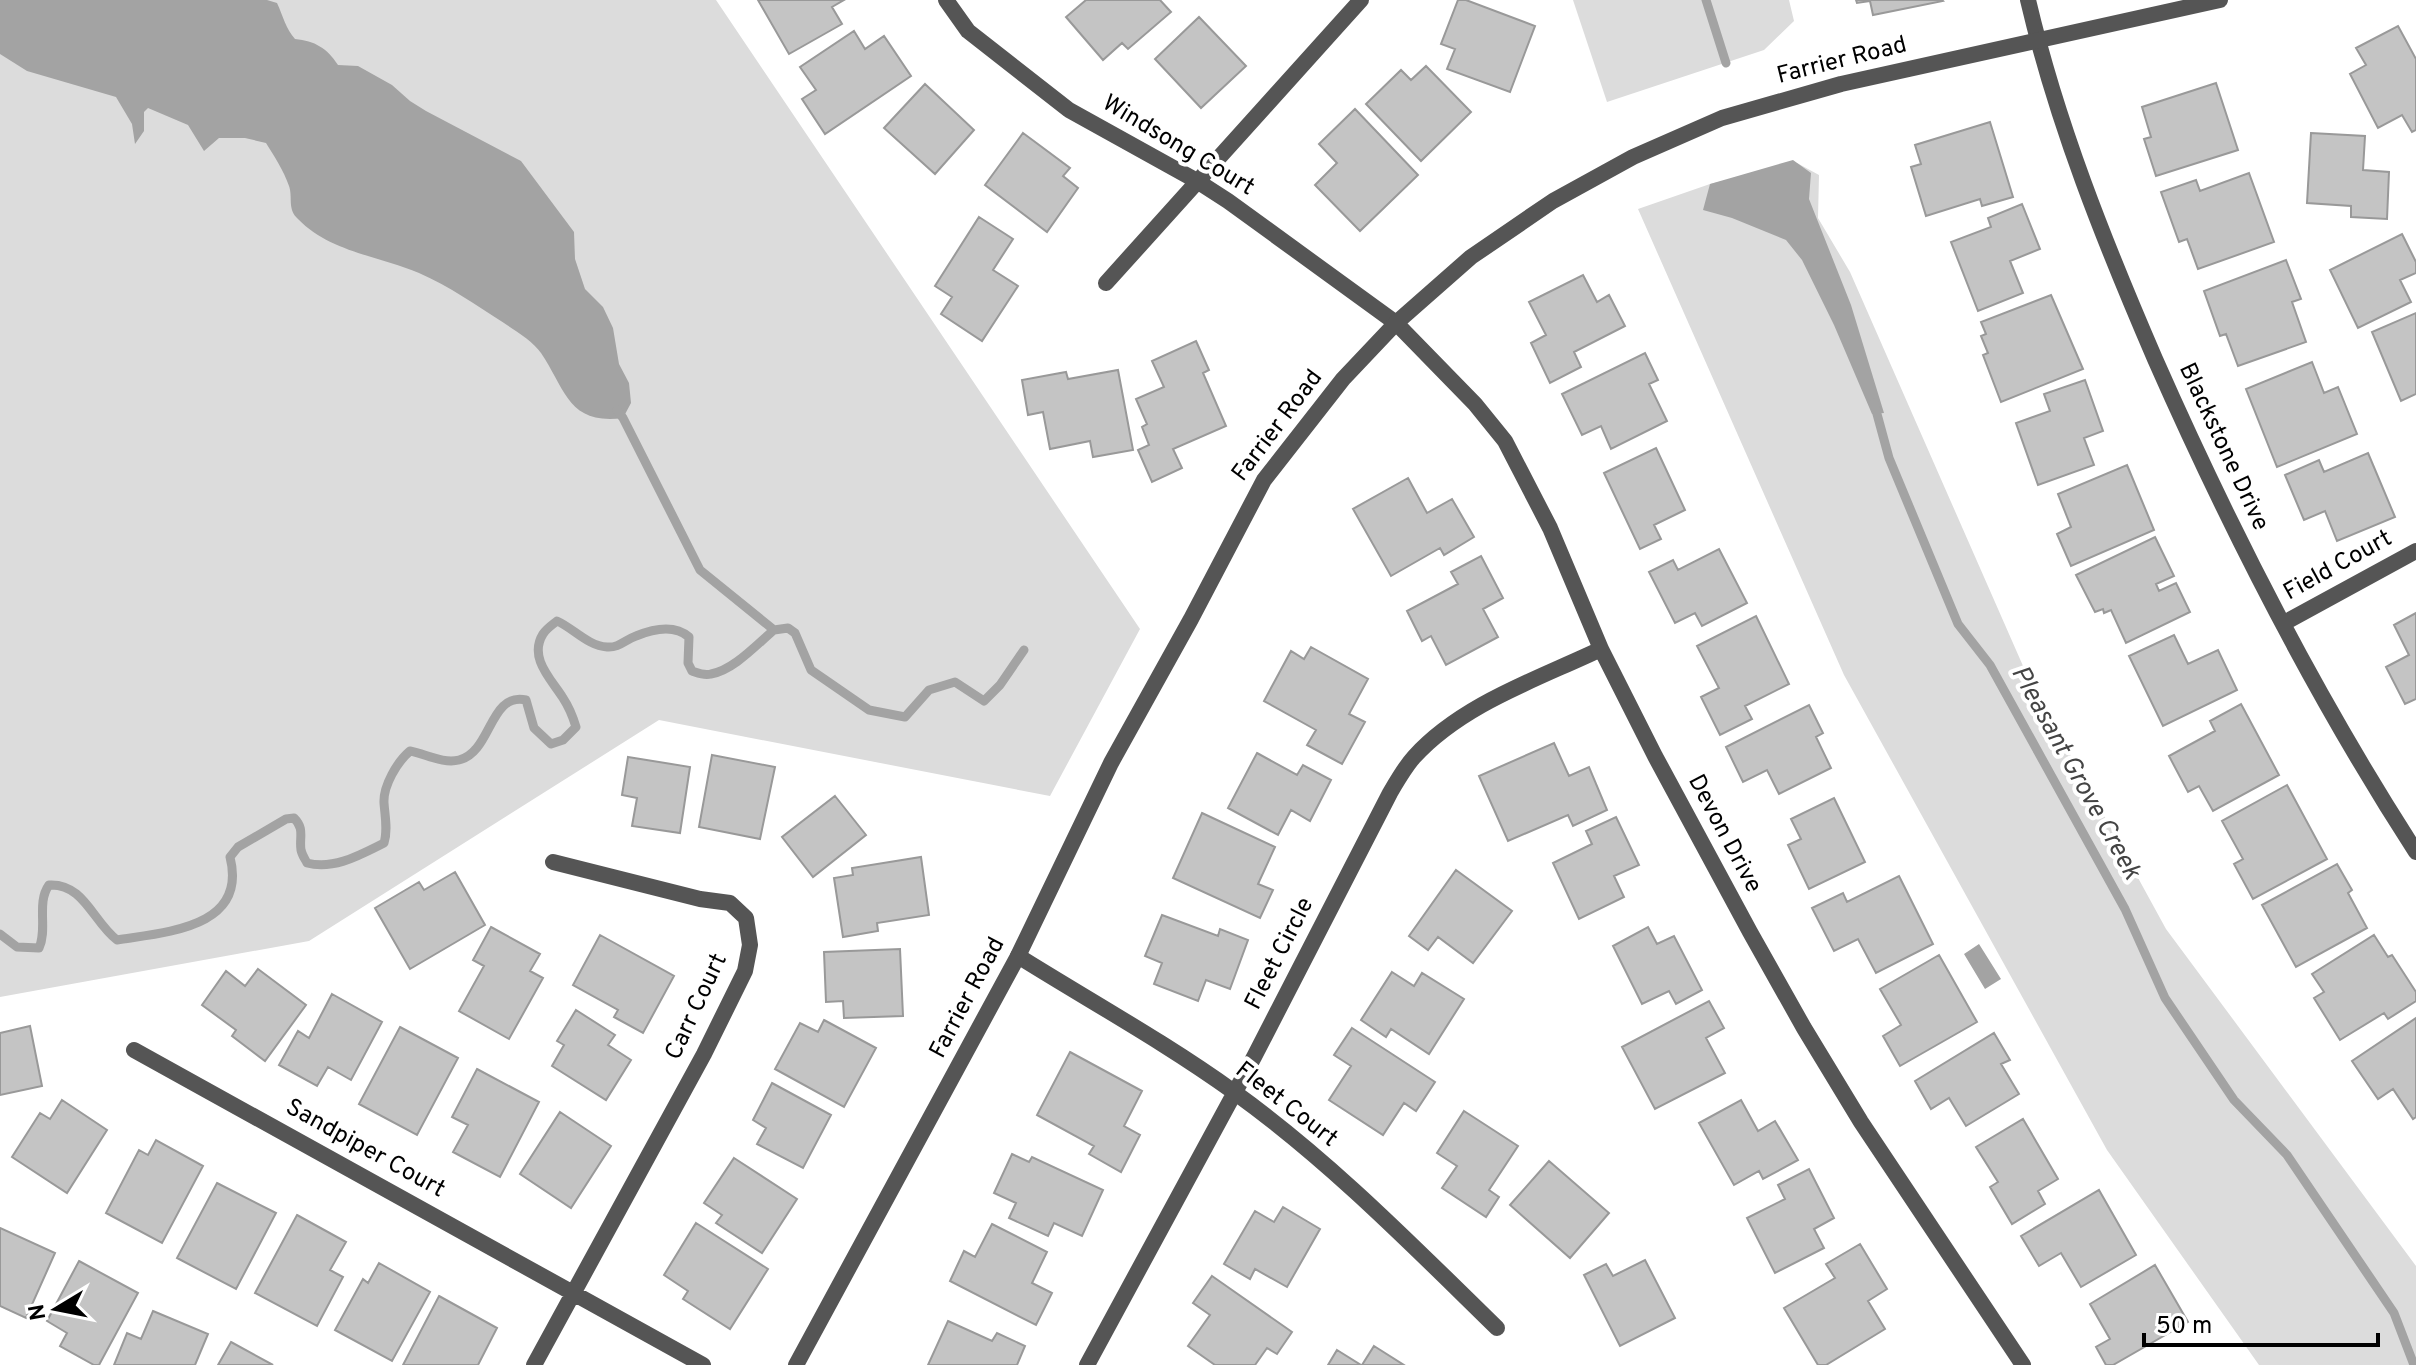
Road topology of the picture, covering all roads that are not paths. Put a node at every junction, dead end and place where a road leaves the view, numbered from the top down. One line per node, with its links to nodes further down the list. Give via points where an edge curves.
1 (946, 0): 6 (street, Windsong Court, via 968,31 1069,110)
2 (1361, 0): 6 (street)
3 (2028, 0): 5 (street, Blackstone Drive)
4 (2220, 0): 5 (street, Farrier Road)
5 (2037, 40): 8 (street, Farrier Road, via 1841,84 1722,118 1633,157 1553,201 1471,257); 10 (street, Blackstone Drive, via 2130,301 2228,517)
6 (1197, 181): 7 (street); 8 (street, Windsong Court)
7 (1106, 283)
8 (1396, 323): 11 (street, Devon Drive, via 1505,441 1550,528); 14 (street, Farrier Road, via 1343,379 1264,480 1111,763)
9 (2416, 551): 10 (street, Field Court)
10 (2284, 623): 12 (street, Blackstone Drive, via 2328,708)
11 (1601, 649): 16 (street, Fleet Circle, via 1478,708 1413,758); 23 (street, Devon Drive, via 1804,1028)
12 (2416, 852)
13 (553, 862): 17 (street, Carr Court, via 730,903 746,918 750,945 745,971 704,1054)
14 (1018, 956): 16 (street, Fleet Court); 21 (street, Farrier Road)
15 (134, 1050): 17 (street, Sandpiper Court)
16 (1234, 1092): 18 (street, Fleet Court, via 1354,1190); 22 (street, Fleet Circle)
17 (574, 1291): 19 (street, Carr Court); 20 (street, Sandpiper Court)
18 (1497, 1328)
19 (534, 1365)
20 (703, 1365)
21 (796, 1365)
22 (1087, 1365)
23 (2023, 1365)

